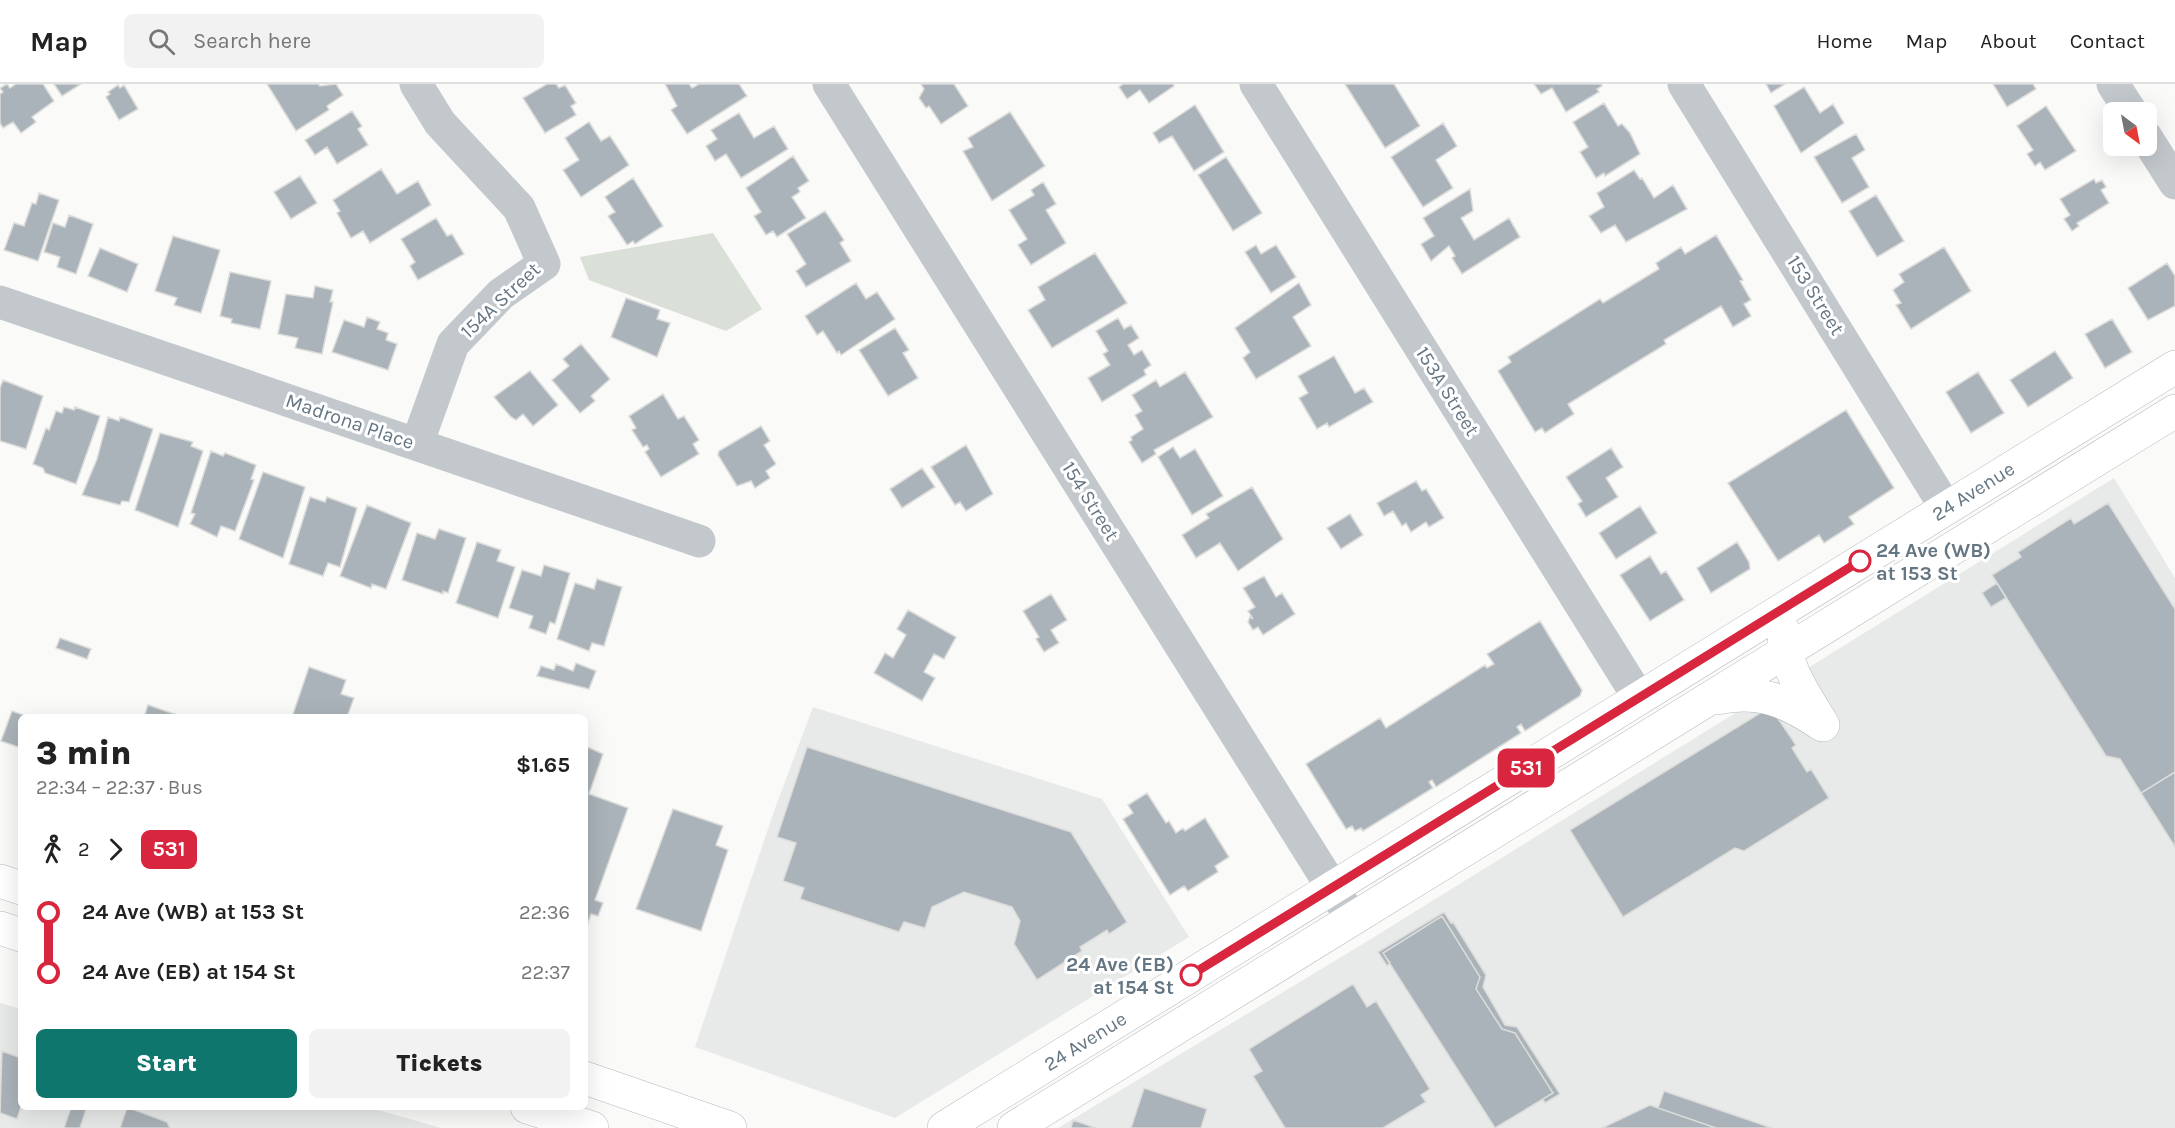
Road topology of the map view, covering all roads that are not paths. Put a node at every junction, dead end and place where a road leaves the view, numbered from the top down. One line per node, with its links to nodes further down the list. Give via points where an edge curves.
1 (416, 84): 12 (street, 154A Street, via 440,123 519,208 544,264 501,294 453,344)
2 (829, 84): 21 (street, 154 Street)
3 (1257, 84): 17 (street, 153A Street)
4 (1684, 84): 13 (street, 153 Street)
5 (2113, 84): 6 (street)
6 (2125, 102)
7 (2157, 154): 8 (street)
8 (2175, 183)
9 (0, 302): 12 (street, Madrona Place)
10 (2175, 367): 13 (main road, 24 Avenue)
11 (2175, 411): 16 (main road, 24 Avenue)
12 (417, 444): 14 (street, Madrona Place)
13 (1946, 508): 15 (main road, 24 Avenue)
14 (699, 541)
15 (1864, 558): 16 (main road, via 1807,616 1783,632); 17 (main road, 24 Avenue)
16 (1785, 652): 18 (main road, 24 Avenue); 18 (main road, via 1794,678 1823,725 1771,697 1739,693)
17 (1639, 698): 21 (main road, 24 Avenue)
18 (1711, 698): 24 (main road, 24 Avenue)
19 (0, 881): 20 (main road)
20 (18, 887)
21 (1333, 887): 24 (street, 154 Street); 31 (main road, 24 Avenue)
22 (0, 901): 23 (main road)
23 (18, 906)
24 (1352, 919): 32 (main road, 24 Avenue)
25 (0, 928): 26 (main road)
26 (18, 934)
27 (588, 1079): 30 (main road)
28 (536, 1110): 29 (main road)
29 (592, 1128)
30 (730, 1128)
31 (944, 1128)
32 (1014, 1128)

